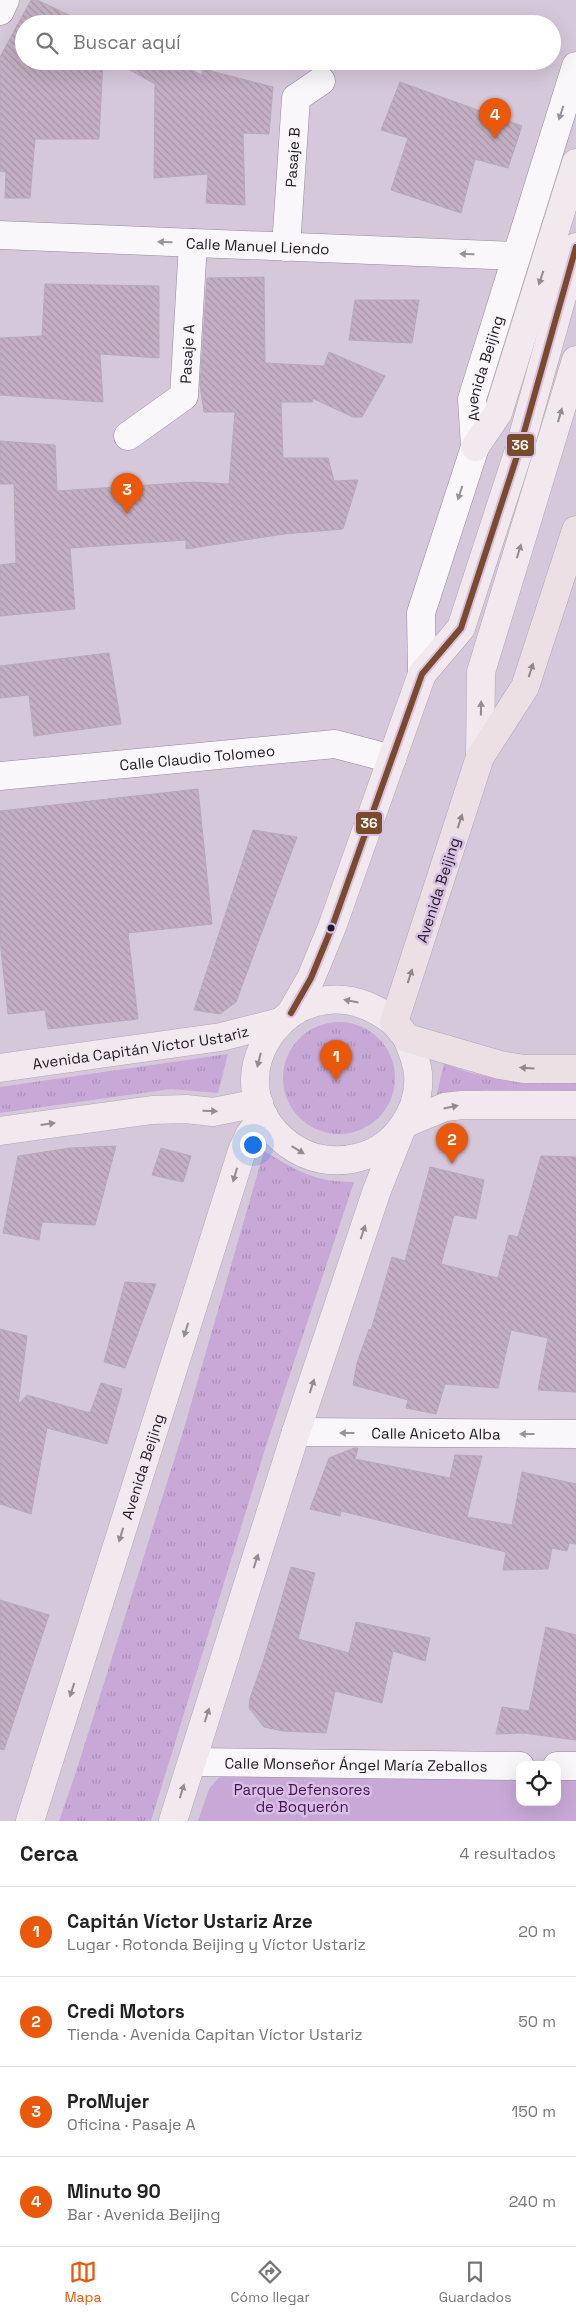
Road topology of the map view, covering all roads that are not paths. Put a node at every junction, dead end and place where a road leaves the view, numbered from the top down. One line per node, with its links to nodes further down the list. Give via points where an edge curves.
1 (5, 0): 2 (street)
2 (0, 11)
3 (576, 66): 10 (street, Avenida Beijing, one-way to 10)
4 (321, 81): 8 (street, Pasaje B, via 296,98)
5 (576, 163): 13 (main road, one-way to 13, via 498,413)
6 (0, 235): 7 (street, Calle Manuel Liendo, one-way to 6)
7 (193, 243): 8 (street, Calle Manuel Liendo); 12 (street, Pasaje A, via 184,396)
8 (286, 247): 10 (street, Calle Manuel Liendo, one-way to 8)
9 (576, 247): 15 (main road, Avenida Beijing, via 519,450 461,628)
10 (516, 256): 13 (street, Avenida Beijing, via 472,399)
11 (576, 360): 16 (main road, Avenida Beijing, one-way to 11, via 481,672)
12 (128, 436)
13 (475, 447): 15 (street, Avenida Beijing, one-way to 15, via 421,613)
14 (576, 530): 16 (highway, Avenida Beijing, one-way to 14, via 525,687)
15 (422, 674): 17 (main road, Avenida Beijing)
16 (480, 757): 20 (highway, Avenida Beijing, one-way to 16)
17 (392, 759): 18 (street, Calle Claudio Tolomeo, via 334,744); 19 (main road, Avenida Beijing, via 332,927 311,978)
18 (0, 776)
19 (286, 1017): 20 (main road, one-way to 19, via 368,1005 336,999 305,1005); 21 (main road, Avenida Capitán Víctor Ustariz, via 221,1037); 24 (main road, one-way to 24, via 266,1040 258,1061 256,1076)
20 (400, 1030): 22 (highway, one-way to 20, via 524,1069 500,1065); 25 (main road, via 415,1058 418,1075 414,1108)
21 (0, 1068)
22 (576, 1069)
23 (576, 1106): 25 (main road, one-way to 23, via 446,1108 462,1105)
24 (261, 1110): 25 (main road, one-way to 25, via 281,1138 293,1148 306,1155 335,1161 365,1156 390,1141); 26 (main road, one-way to 24, via 152,1110); 33 (main road, Avenida Beijing, one-way to 33, via 242,1151)
25 (403, 1126): 27 (main road, one-way to 25, via 377,1190)
26 (0, 1131)
27 (296, 1432): 28 (street, Calle Aniceto Alba, one-way to 27); 29 (main road, one-way to 27)
28 (576, 1434)
29 (192, 1762): 30 (street, Calle Monseñor Ángel María Zeballos); 34 (main road, one-way to 29)
30 (516, 1766)
31 (561, 1766): 32 (street)
32 (576, 1766)
33 (30, 1821)
34 (173, 1821)

